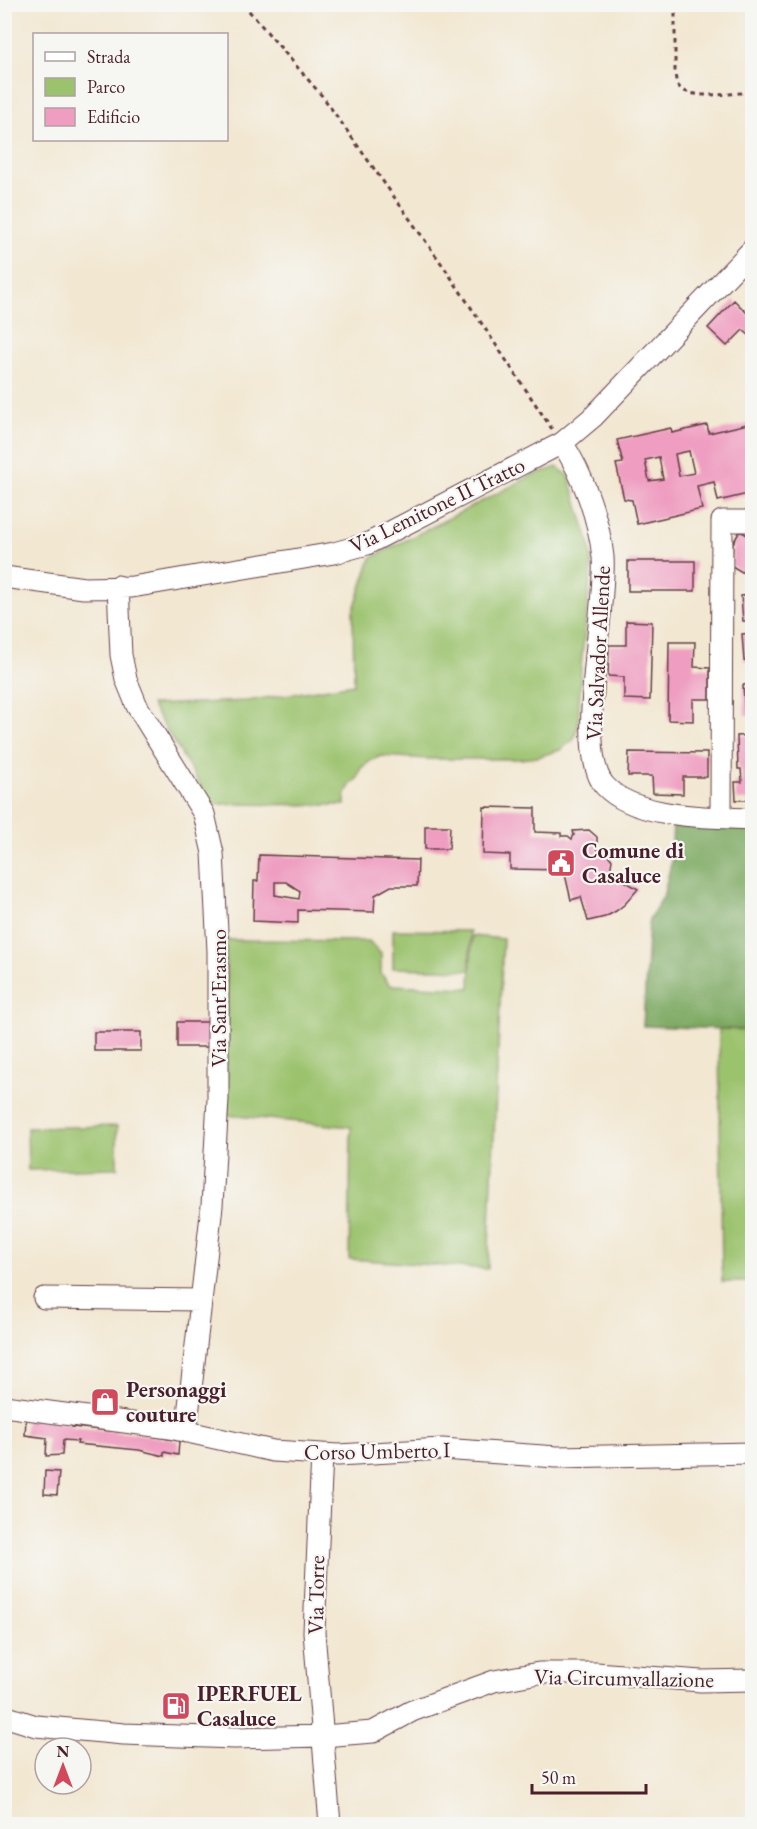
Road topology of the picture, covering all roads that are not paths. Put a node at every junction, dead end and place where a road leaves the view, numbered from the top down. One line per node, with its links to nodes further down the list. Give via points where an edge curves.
1 (753, 250): 2 (street, Via Lemitone II Tratto, via 593,417)
2 (562, 443): 5 (street, Via Lemitone II Tratto, via 367,544 304,559 132,587); 6 (street, Via Salvador Allende, via 576,464 589,498 603,558 592,725 598,776 613,793 644,807)
3 (753, 521): 6 (street, via 722,521)
4 (4, 577): 5 (street, Via Lemitone II Tratto, via 84,588)
5 (118, 586): 9 (street, Via Sant'Erasmo, via 119,633 126,679 137,706 204,814 213,853 219,951 218,1099 212,1206)
6 (721, 818): 7 (street, Via Salvador Allende)
7 (753, 819)
8 (44, 1298): 9 (street)
9 (201, 1300): 11 (street, Via Sant'Erasmo)
10 (4, 1406): 11 (street, Corso Umberto I)
11 (186, 1432): 13 (street, Corso Umberto I, via 273,1450)
12 (753, 1453): 13 (street, Corso Umberto I, via 557,1456 442,1449)
13 (322, 1454): 16 (street, Via Torre, via 314,1632)
14 (753, 1680): 16 (street, Via Circumvallazione, via 539,1673 494,1681 412,1712 374,1732)
15 (4, 1716): 16 (street, Via Circumvallazione, via 36,1726 124,1734)
16 (323, 1736): 17 (street, Via Torre)
17 (330, 1824)

